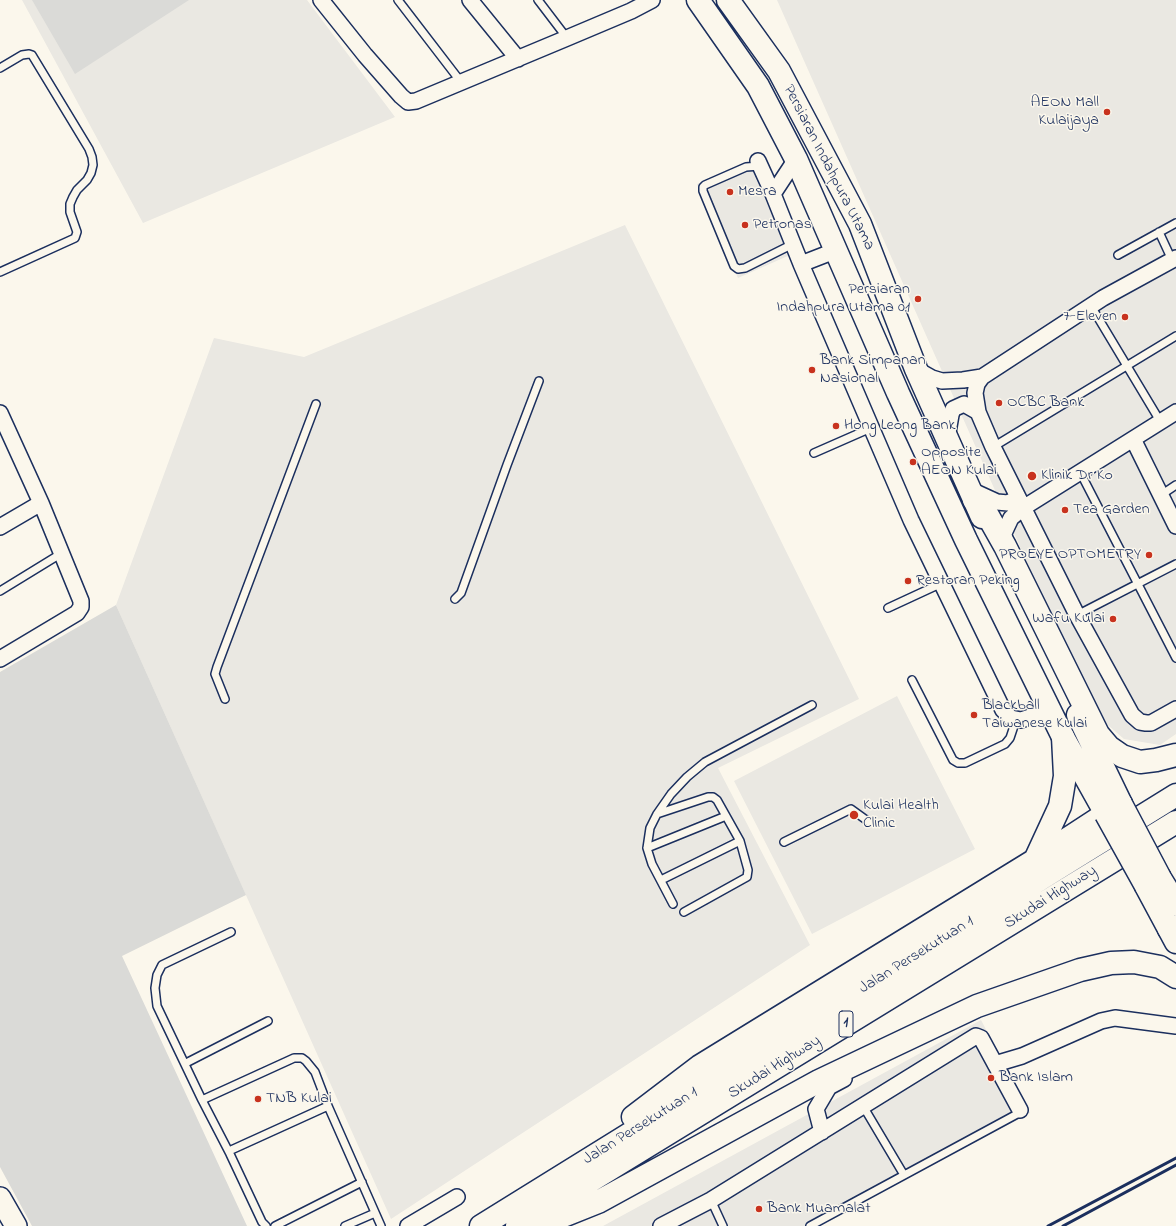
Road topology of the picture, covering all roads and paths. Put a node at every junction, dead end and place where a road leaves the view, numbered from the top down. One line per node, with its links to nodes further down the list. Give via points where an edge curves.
1 (321, 0): 13 (street, via 365,55 408,102)
2 (398, 0): 13 (lane)
3 (470, 0): 11 (street)
4 (538, 0): 10 (lane)
5 (652, 0): 8 (street)
6 (684, 0): 9 (main road)
7 (728, 0): 28 (main road, Persiaran Indahpura Utama, via 779,71 860,224)
8 (626, 6): 10 (street)
9 (702, 6): 14 (main road, Persiaran Indahpura Utama, via 758,86)
10 (567, 38): 11 (street)
11 (518, 59): 13 (street)
12 (0, 68): 24 (lane, via 22,55 32,55 89,149 93,165 87,180 72,197 70,204 77,232 75,238)
13 (461, 82)
14 (796, 159): 16 (street); 20 (main road, Persiaran Indahpura Utama)
15 (759, 164): 16 (street); 19 (lane, via 705,185 702,191 734,266 738,269)
16 (773, 194): 19 (street)
17 (1176, 222): 18 (lane)
18 (1159, 232): 21 (lane); 22 (lane)
19 (793, 244): 23 (street)
20 (837, 250): 23 (street); 64 (main road, Persiaran Indahpura Utama, via 898,393 966,540)
21 (1118, 255)
22 (1174, 259): 25 (street)
23 (800, 264): 36 (street)
24 (0, 272)
25 (1091, 306): 27 (lane); 29 (street)
26 (1176, 336): 27 (lane)
27 (1127, 366): 35 (lane); 39 (lane)
28 (916, 369): 29 (street, via 942,381); 38 (main road, Persiaran Indahpura Utama)
29 (982, 377): 32 (street, via 975,393)
30 (539, 381): 55 (lane, via 461,593)
31 (316, 404): 61 (lane, via 217,667 215,674)
32 (978, 412): 38 (street, via 964,404 953,409); 39 (street)
33 (1176, 412): 35 (street)
34 (0, 413): 45 (street)
35 (1160, 421): 37 (street)
36 (871, 428): 40 (lane); 52 (street)
37 (1133, 439): 41 (street); 44 (street)
38 (947, 440): 43 (main road, Persiaran Indahpura Utama)
39 (993, 447): 46 (street)
40 (814, 453)
41 (1080, 472): 46 (street); 53 (lane)
42 (1176, 485): 44 (lane)
43 (971, 494): 46 (street, via 997,502); 49 (main road, via 983,507); 69 (main road, Persiaran Indahpura Utama)
44 (1161, 495): 47 (street)
45 (41, 503): 48 (street); 50 (street)
46 (1021, 503): 49 (street, via 1004,533); 57 (street)
47 (1176, 526)
48 (0, 527)
49 (1005, 546): 67 (main road, via 1098,734 1109,747 1122,756 1140,762)
50 (62, 553): 54 (lane); 59 (street, via 81,600 81,607 77,613)
51 (1176, 564): 53 (lane)
52 (942, 583): 56 (lane); 65 (street, via 1003,710)
53 (1138, 584): 57 (lane); 58 (lane)
54 (0, 591)
55 (455, 599)
56 (888, 608)
57 (1077, 615): 63 (street, via 1135,719 1151,723)
58 (1176, 658)
59 (0, 659)
60 (912, 680): 65 (lane, via 953,760 958,763 965,763 1005,744 1010,738)
61 (225, 699)
62 (812, 705): 70 (lane, via 705,762 671,794)
63 (1176, 709)
64 (1050, 710): 65 (street); 66 (main road, Persiaran Indahpura Utama)
65 (1016, 720)
66 (1063, 737): 69 (main road, Persiaran Indahpura Utama); 77 (main road, via 1065,776 1060,806)
67 (1176, 755)
68 (1176, 795): 99 (main road, Jalan Persekutuan 1 / 1)
69 (1114, 809): 77 (main road); 79 (main road, bridge)
70 (657, 814): 71 (lane, via 713,797); 76 (lane, via 650,828)
71 (726, 816): 74 (lane); 76 (lane)
72 (869, 822): 75 (lane, via 851,809)
73 (1176, 822): 113 (main road, Skudai Highway / 1)
74 (740, 841): 78 (lane); 82 (lane, via 748,870 747,877)
75 (784, 842)
76 (647, 848): 78 (lane)
77 (1035, 860): 99 (main road, via 700,1066)
78 (661, 880): 80 (lane)
79 (1153, 882): 81 (main road); 84 (main road)
80 (673, 904)
81 (1176, 904)
82 (684, 912)
83 (231, 932): 89 (lane, via 162,965 157,974 157,1006)
84 (1174, 932)
85 (1176, 977): 88 (main road, via 1160,967 1134,962 1112,963 1080,970 978,1006)
86 (268, 1021): 89 (lane)
87 (1176, 1026): 90 (street, via 1115,1018 1102,1021 1022,1056)
88 (930, 1029): 95 (street, via 828,1087 816,1109); 114 (main road, via 819,1081 598,1202)
89 (186, 1063): 91 (lane)
90 (995, 1064): 93 (street, via 981,1038 976,1036); 94 (street)
91 (202, 1100): 92 (lane, via 294,1058 302,1058 315,1072); 96 (lane)
92 (328, 1106): 96 (lane); 98 (lane)
93 (863, 1106): 95 (street); 97 (lane)
94 (1020, 1110): 97 (lane)
95 (822, 1132): 102 (street)
96 (229, 1151): 107 (lane)
97 (904, 1175): 117 (lane)
98 (362, 1182): 103 (lane); 108 (lane)
99 (535, 1192): 112 (main road, 1)
100 (457, 1197): 111 (street)
101 (0, 1198): 106 (street)
102 (711, 1200): 115 (street); 116 (lane)
103 (375, 1213): 109 (lane); 110 (lane)
104 (0, 1221): 105 (street)
105 (3, 1226)
106 (16, 1226)
107 (266, 1226)
108 (275, 1226)
109 (345, 1226)
110 (381, 1226)
111 (408, 1226)
112 (481, 1226)
113 (517, 1226)
114 (538, 1226)
115 (661, 1226)
116 (723, 1226)
117 (810, 1226)

